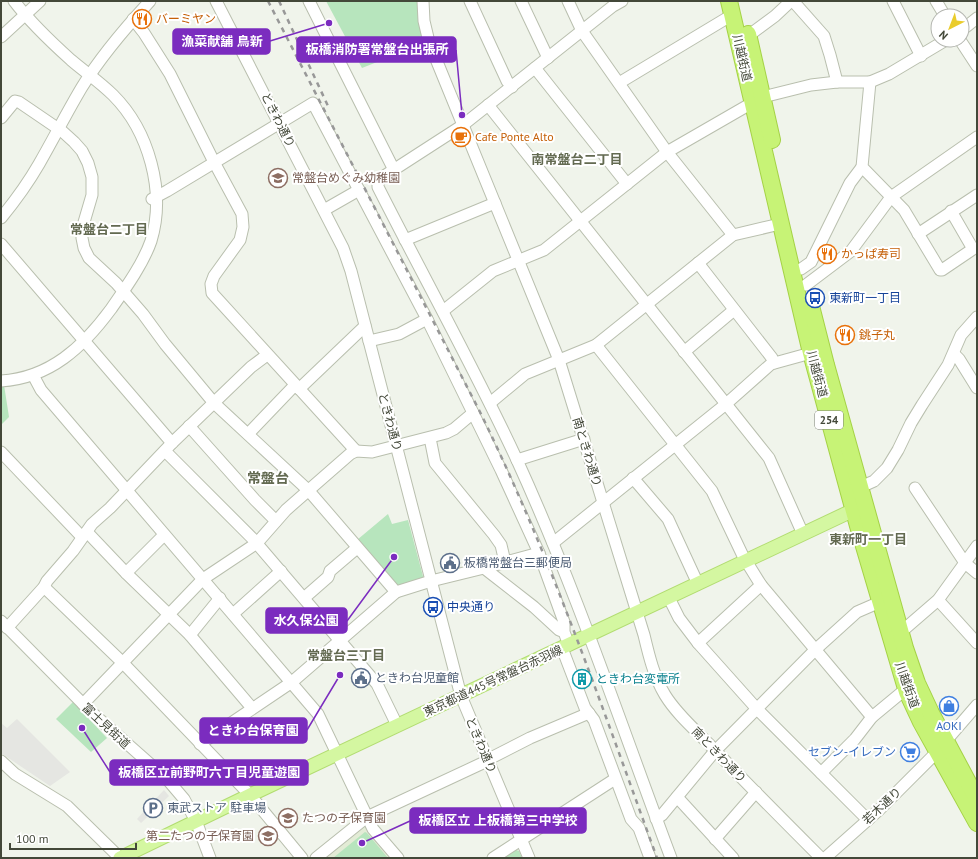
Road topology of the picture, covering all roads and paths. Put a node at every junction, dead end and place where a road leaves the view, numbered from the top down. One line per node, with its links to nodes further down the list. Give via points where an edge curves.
1 (9, 1): 16 (street)
2 (14, 1): 16 (street)
3 (40, 1): 16 (street)
4 (150, 1): 17 (street)
5 (216, 1): 35 (street, ときわ通り)
6 (308, 1): 42 (street)
7 (423, 1): 36 (street, 南ときわ通り, via 428,37)
8 (470, 1): 31 (street)
9 (521, 1): 24 (street)
10 (568, 1): 18 (street)
11 (622, 1): 18 (street)
12 (740, 1): 20 (highway, 川越街道 / 254)
13 (792, 1): 20 (street); 28 (street, via 824,36)
14 (893, 1): 23 (street)
15 (730, 8): 30 (street); 32 (highway, 川越街道 / 254)
16 (24, 16): 19 (street); 27 (street)
17 (133, 19): 27 (street); 40 (street, via 170,74)
18 (582, 31): 24 (street); 30 (street)
19 (1, 36)
20 (748, 36): 32 (highway, 川越街道 / 254)
21 (934, 48): 23 (street)
22 (965, 48): 25 (street)
23 (921, 56): 29 (street)
24 (548, 58): 26 (street)
25 (977, 66)
26 (535, 68): 31 (street); 43 (street)
27 (89, 78): 37 (street); 47 (street, via 113,96 137,127 150,162)
28 (837, 82): 29 (street); 32 (street, via 811,85)
29 (870, 82): 41 (street)
30 (619, 83): 39 (street)
31 (512, 87): 33 (street)
32 (758, 100): 39 (street); 53 (highway, 川越街道 / 254); 61 (highway, 川越街道 / 254)
33 (488, 105): 36 (street); 52 (street)
34 (1, 118): 37 (street, via 15,101)
35 (280, 123): 40 (street); 44 (street, via 313,103); 49 (street, ときわ通り)
36 (463, 125): 42 (street); 48 (street, 南ときわ通り)
37 (59, 129): 51 (street, via 23,189); 63 (street, via 78,146 91,170 92,195 82,229 84,248 89,258)
38 (977, 137): 46 (street)
39 (668, 152): 43 (street); 55 (street)
40 (214, 162): 47 (street); 75 (street, via 242,214 244,227 240,240 214,276 211,284 212,293)
41 (862, 167): 46 (street); 61 (street, via 850,183 811,262)
42 (394, 170): 56 (street, via 381,178 378,187)
43 (627, 184): 52 (street)
44 (359, 190): 49 (street); 68 (street)
45 (977, 195): 50 (street)
46 (891, 197): 54 (street, via 904,210); 62 (street, via 851,251)
47 (154, 198): 63 (street, via 156,217 150,242 139,266)
48 (495, 203): 56 (street); 59 (street, 南ときわ通り)
49 (324, 210): 69 (street, ときわ通り, via 343,248)
50 (951, 211): 54 (street); 58 (street)
51 (1, 218)
52 (581, 221): 59 (street, via 544,250); 64 (street)
53 (780, 224): 55 (street); 74 (highway, 川越街道 / 254)
54 (918, 234): 58 (street, via 940,270)
55 (733, 235): 60 (street)
56 (405, 240): 66 (street)
57 (1, 244): 70 (street)
58 (975, 246)
59 (519, 260): 66 (street, via 493,271); 77 (street, 南ときわ通り)
60 (698, 263): 64 (street); 65 (street)
61 (801, 269): 62 (highway, 川越街道 / 254)
62 (806, 285): 101 (highway, 川越街道 / 254)
63 (122, 290): 70 (street); 84 (street)
64 (646, 304): 72 (street); 73 (street)
65 (734, 310): 73 (street); 78 (street)
66 (443, 312): 85 (street)
67 (977, 317): 76 (street, via 960,335)
68 (427, 319): 71 (street, via 399,334); 87 (street)
69 (365, 326): 71 (street, ときわ通り); 82 (street)
70 (83, 339): 79 (street, via 66,357); 80 (street, via 59,358 40,368); 94 (street)
71 (369, 341): 93 (street, ときわ通り)
72 (596, 345): 77 (street); 92 (street)
73 (684, 352): 86 (street)
74 (811, 353): 78 (street); 101 (highway, 川越街道 / 254)
75 (267, 354): 82 (street); 84 (street)
76 (954, 354): 83 (street); 101 (street, via 914,417 887,468 877,479)
77 (558, 360): 85 (street, via 525,374); 91 (street, 南ときわ通り)
78 (774, 362): 86 (street)
79 (33, 375): 81 (street); 100 (street, via 41,390)
80 (1, 377)
81 (1, 381)
82 (297, 387): 89 (street); 95 (street)
83 (977, 388)
84 (214, 402): 88 (street); 89 (street)
85 (490, 403): 97 (street)
86 (726, 404): 92 (street); 106 (street, via 769,458)
87 (473, 414): 90 (street, via 454,429); 113 (street)
88 (189, 426): 94 (street); 105 (street)
89 (248, 434): 102 (street)
90 (430, 438): 93 (street); 115 (street, via 435,463 494,534 501,545)
91 (584, 439): 97 (street); 103 (street, 南ときわ通り)
92 (676, 445): 98 (street); 114 (street, via 712,492)
93 (396, 446): 95 (street, via 372,452); 122 (street, ときわ通り)
94 (168, 447): 100 (street); 109 (street)
95 (356, 451): 102 (street)
96 (1, 452): 107 (street)
97 (517, 460): 110 (street)
98 (633, 478): 103 (street); 123 (street, via 668,519)
99 (915, 488): 116 (street)
100 (126, 490): 107 (street); 108 (street)
101 (855, 490): 104 (highway, 川越街道 / 254)
102 (308, 491): 105 (street); 112 (street)
103 (603, 502): 110 (street); 132 (street, 南ときわ通り)
104 (860, 507): 106 (main road, 東京都道445号常盤台赤羽線); 131 (highway, 川越街道 / 254); 137 (highway, 川越街道 / 254)
105 (276, 521): 109 (street)
106 (803, 534): 114 (main road, 東京都道445号常盤台赤羽線)
107 (84, 535): 119 (street); 125 (street)
108 (164, 535): 119 (street); 121 (street)
109 (257, 543): 118 (street); 121 (street)
110 (553, 543): 139 (street)
111 (977, 546): 116 (street)
112 (357, 548): 126 (street); 128 (street)
113 (539, 553): 115 (street); 136 (street, via 564,622)
114 (746, 561): 123 (main road, 東京都道445号常盤台赤羽線); 124 (street)
115 (505, 562): 117 (street)
116 (965, 563): 120 (street); 130 (street)
117 (484, 568): 122 (street); 136 (street)
118 (280, 571): 128 (street); 133 (street)
119 (126, 573): 134 (street)
120 (977, 573)
121 (203, 579): 127 (street); 134 (street)
122 (431, 581): 126 (street); 148 (street, ときわ通り)
123 (698, 584): 129 (main road, 東京都道445号常盤台赤羽線)
124 (761, 585): 141 (street); 144 (street)
125 (44, 587): 135 (street); 145 (street)
126 (396, 592): 140 (street)
127 (220, 598): 133 (street); 138 (street)
128 (304, 598): 140 (street)
129 (669, 598): 132 (main road, 東京都道445号常盤台赤羽線); 141 (street, via 679,618)
130 (938, 600): 137 (street); 142 (street)
131 (880, 602): 144 (street, via 856,612); 147 (highway, 川越街道 / 254)
132 (637, 613): 139 (main road, 東京都道445号常盤台赤羽線); 158 (street, 南ときわ通り, via 650,659 666,696)
133 (233, 614): 146 (street)
134 (169, 615): 138 (street); 145 (street)
135 (4, 624): 149 (street, 富士見街道)
136 (564, 632): 143 (street)
137 (901, 632): 157 (highway, 川越街道 / 254, via 917,683)
138 (190, 635): 150 (street)
139 (589, 635): 143 (main road, 東京都道445号常盤台赤羽線); 169 (street)
140 (340, 640): 146 (street); 155 (street, via 377,684)
141 (698, 643): 152 (street)
142 (977, 643)
143 (565, 646): 148 (main road, 東京都道445号常盤台赤羽線); 153 (street, via 585,708)
144 (815, 650): 152 (street); 154 (street)
145 (123, 663): 149 (street); 156 (street)
146 (292, 682): 150 (street); 159 (street, via 318,714)
147 (907, 692): 154 (street, via 902,693); 157 (highway, 川越街道 / 254, via 921,722)
148 (460, 696): 155 (main road, 東京都道445号常盤台赤羽線); 161 (street, ときわ通り)
149 (83, 704): 172 (street, 富士見街道, via 166,780 184,799)
150 (252, 708): 156 (street)
151 (976, 708): 157 (street, 若木通り)
152 (757, 709): 158 (street); 162 (street)
153 (589, 713): 161 (street, via 530,738); 163 (street, via 594,720)
154 (872, 717): 162 (street, via 855,739)
155 (397, 725): 159 (main road, 東京都道445号常盤台赤羽線)
156 (200, 744): 165 (street)
157 (942, 746): 167 (highway, 川越街道 / 254); 170 (highway, 川越街道 / 254); 171 (street, 若木通り)
158 (715, 751): 164 (street, 南ときわ通り); 166 (street)
159 (337, 754): 165 (main road, 東京都道445号常盤台赤羽線); 168 (street)
160 (1, 761): 175 (street, via 16,774 67,806)
161 (487, 761): 168 (street); 174 (street, ときわ通り)
162 (821, 773): 171 (street)
163 (615, 779): 174 (street); 182 (street, via 631,819 639,828)
164 (756, 792): 173 (street); 185 (street, 南ときわ通り)
165 (250, 795): 172 (main road, 東京都道445号常盤台赤羽線); 177 (street)
166 (677, 797): 169 (street); 173 (street)
167 (977, 799)
168 (367, 817): 178 (street); 179 (street, via 373,829)
169 (656, 819): 183 (street)
170 (976, 819)
171 (868, 820): 186 (street, 若木通り)
172 (196, 821): 175 (main road, 東京都道445号常盤台赤羽線); 176 (street, 富士見街道)
173 (715, 839): 184 (street)
174 (521, 840): 180 (street); 181 (street, ときわ通り)
175 (120, 858)
176 (210, 858)
177 (302, 858)
178 (316, 858)
179 (398, 858)
180 (493, 858)
181 (528, 858)
182 (650, 858)
183 (670, 858)
184 (733, 858)
185 (821, 858)
186 (825, 858)

